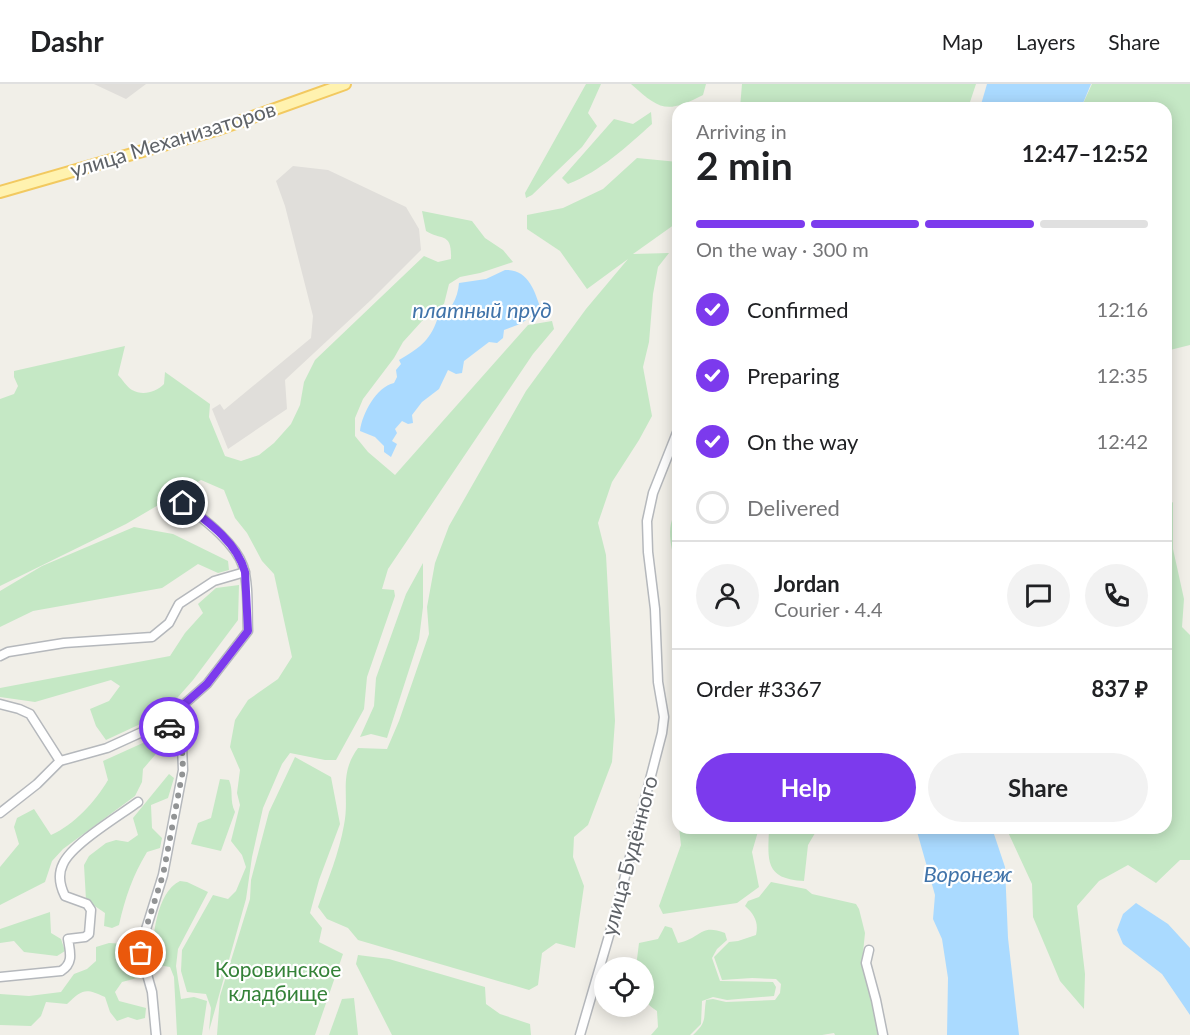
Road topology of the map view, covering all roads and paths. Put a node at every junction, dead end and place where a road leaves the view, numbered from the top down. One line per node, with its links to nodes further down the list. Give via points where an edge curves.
1 (345, 84): 2 (main road, улица Механизаторов, via 219,129)
2 (0, 192)
3 (672, 445): 15 (street, улица Будённого, via 653,493 647,521 663,733)
4 (183, 503): 5 (street, via 218,530)
5 (245, 572): 6 (street, via 214,581 179,604 169,623 152,637 64,644); 8 (street, via 248,631 207,684)
6 (0, 656)
7 (0, 704): 9 (street, via 30,714)
8 (164, 722): 9 (street, via 107,748); 14 (street, via 182,746 183,770 163,875 142,942)
9 (60, 761): 11 (street)
10 (138, 802): 13 (street, via 83,842 63,862 60,873 65,896 87,904 91,910 88,934 68,939 71,958 65,968)
11 (0, 813)
12 (869, 950): 16 (street, via 866,963)
13 (0, 977)
14 (156, 1035)
15 (580, 1035)
16 (883, 1035)

